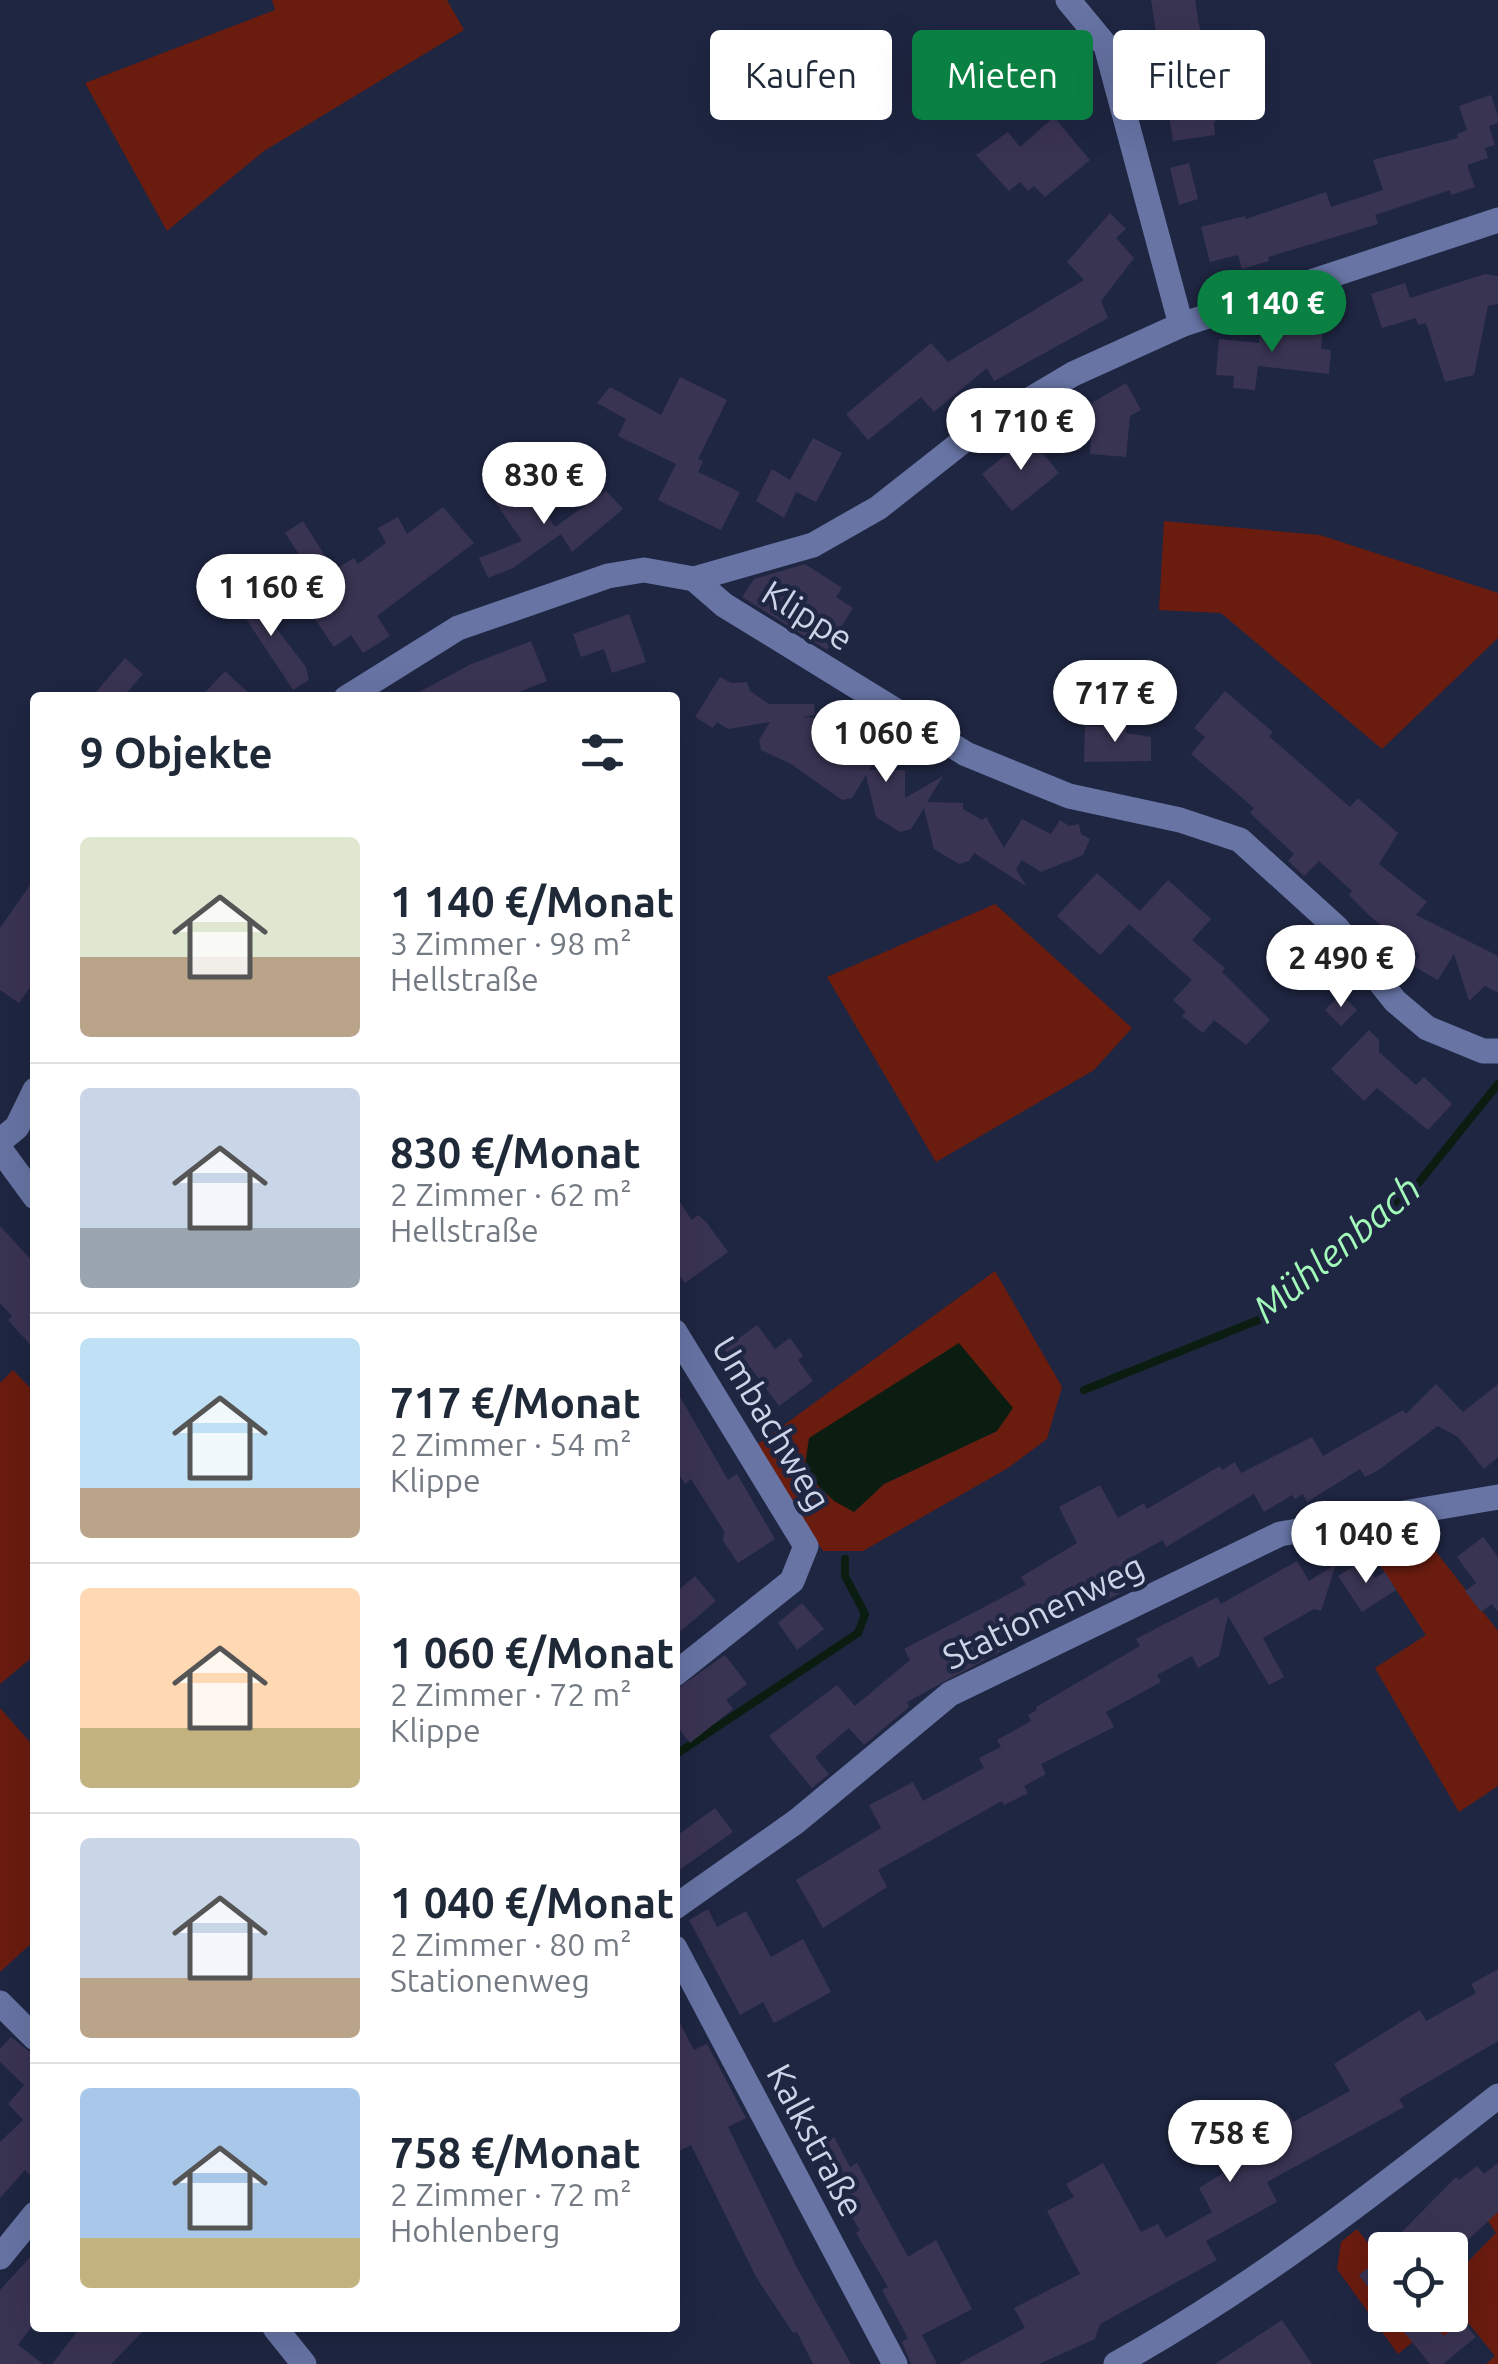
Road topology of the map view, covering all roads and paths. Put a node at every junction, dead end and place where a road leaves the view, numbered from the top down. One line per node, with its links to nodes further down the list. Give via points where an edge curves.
1 (1068, 0): 3 (street, via 1106,46)
2 (1498, 220): 3 (street)
3 (1181, 325): 4 (street, via 1072,374 972,434 878,508 813,545)
4 (694, 579): 5 (street, via 644,570 608,576 458,628); 6 (street, Klippe, via 724,605 966,754 1068,796 1240,840 1336,928 1395,1001 1427,1028)
5 (356, 692)
6 (1498, 1051)
7 (30, 1100): 8 (street, via 17,1127)
8 (0, 1141)
9 (0, 1150): 10 (street)
10 (30, 1190)
11 (680, 1340): 13 (street, Umbachweg, via 806,1546 792,1581)
12 (1498, 1497): 14 (street, Stationenweg, via 1280,1534 950,1694 797,1821)
13 (680, 1670)
14 (680, 1903)
15 (680, 1957): 23 (street, Kalkstraße)
16 (0, 2003): 17 (street)
17 (30, 2033)
18 (1498, 2096): 24 (street, via 1310,2244)
19 (30, 2220): 20 (street)
20 (0, 2256)
21 (278, 2332): 22 (street)
22 (304, 2364)
23 (895, 2364)
24 (1116, 2364)

